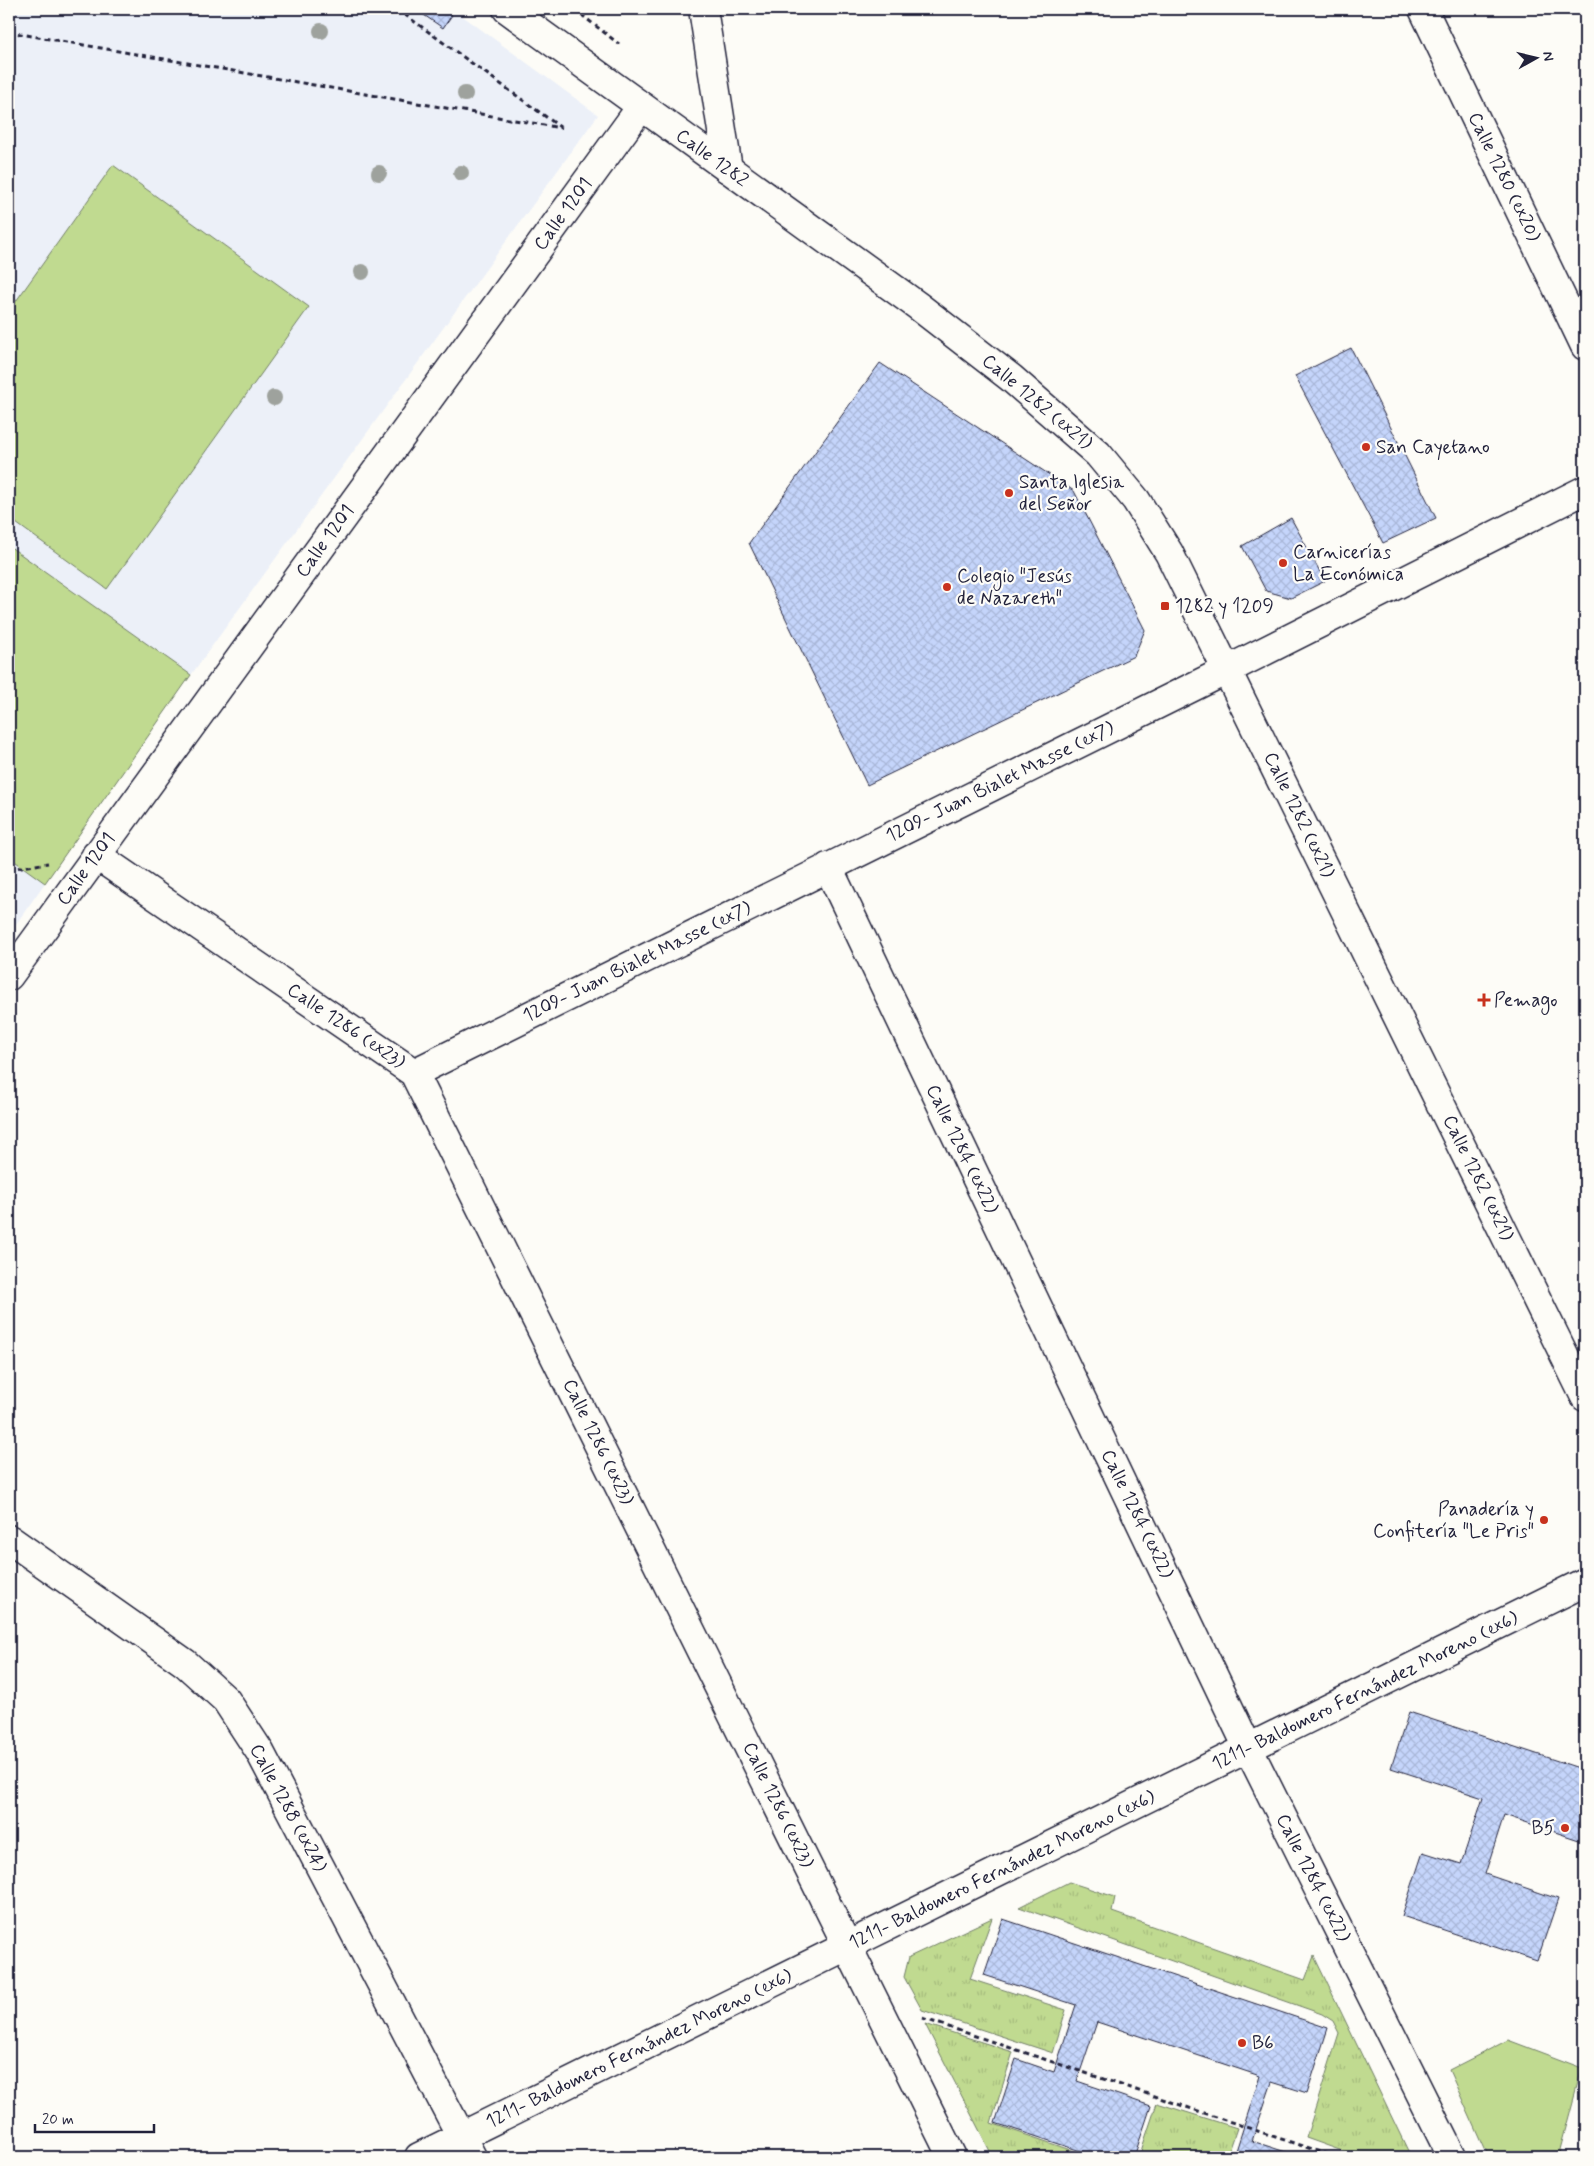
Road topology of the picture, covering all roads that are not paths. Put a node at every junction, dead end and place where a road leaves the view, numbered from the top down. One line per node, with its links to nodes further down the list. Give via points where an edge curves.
1 (507, 9): 4 (street, Calle 1282)
2 (703, 9): 5 (street)
3 (1424, 9): 7 (street, Calle 1280 (ex20))
4 (640, 107): 5 (street, Calle 1282); 10 (street, Calle 1201)
5 (728, 169): 6 (street, Calle 1282)
6 (918, 306): 9 (street, Calle 1282 (ex21), via 1011,378 1098,454 1136,500 1169,553)
7 (1585, 346)
8 (1585, 490): 9 (street, 1209- Juan Bialet Masse (ex7))
9 (1227, 670): 11 (street, 1209- Juan Bialet Masse (ex7)); 14 (street, Calle 1282 (ex21))
10 (96, 855): 12 (street, Calle 1201); 13 (street, Calle 1286 (ex23))
11 (828, 867): 13 (street, 1209- Juan Bialet Masse (ex7)); 17 (street, Calle 1284 (ex22))
12 (9, 976)
13 (414, 1073): 18 (street, Calle 1286 (ex23))
14 (1585, 1397)
15 (9, 1539): 19 (street, Calle 1288 (ex24), via 185,1663 226,1700 260,1752)
16 (1585, 1582): 17 (street, 1211- Baldomero Fernández Moreno (ex6))
17 (1248, 1748): 18 (street, 1211- Baldomero Fernández Moreno (ex6)); 22 (street, Calle 1284 (ex22))
18 (848, 1946): 19 (street, 1211- Baldomero Fernández Moreno (ex6)); 21 (street, Calle 1286 (ex23))
19 (466, 2147): 20 (street, 1211- Baldomero Fernández Moreno (ex6))
20 (419, 2157)
21 (952, 2157)
22 (1452, 2157)

